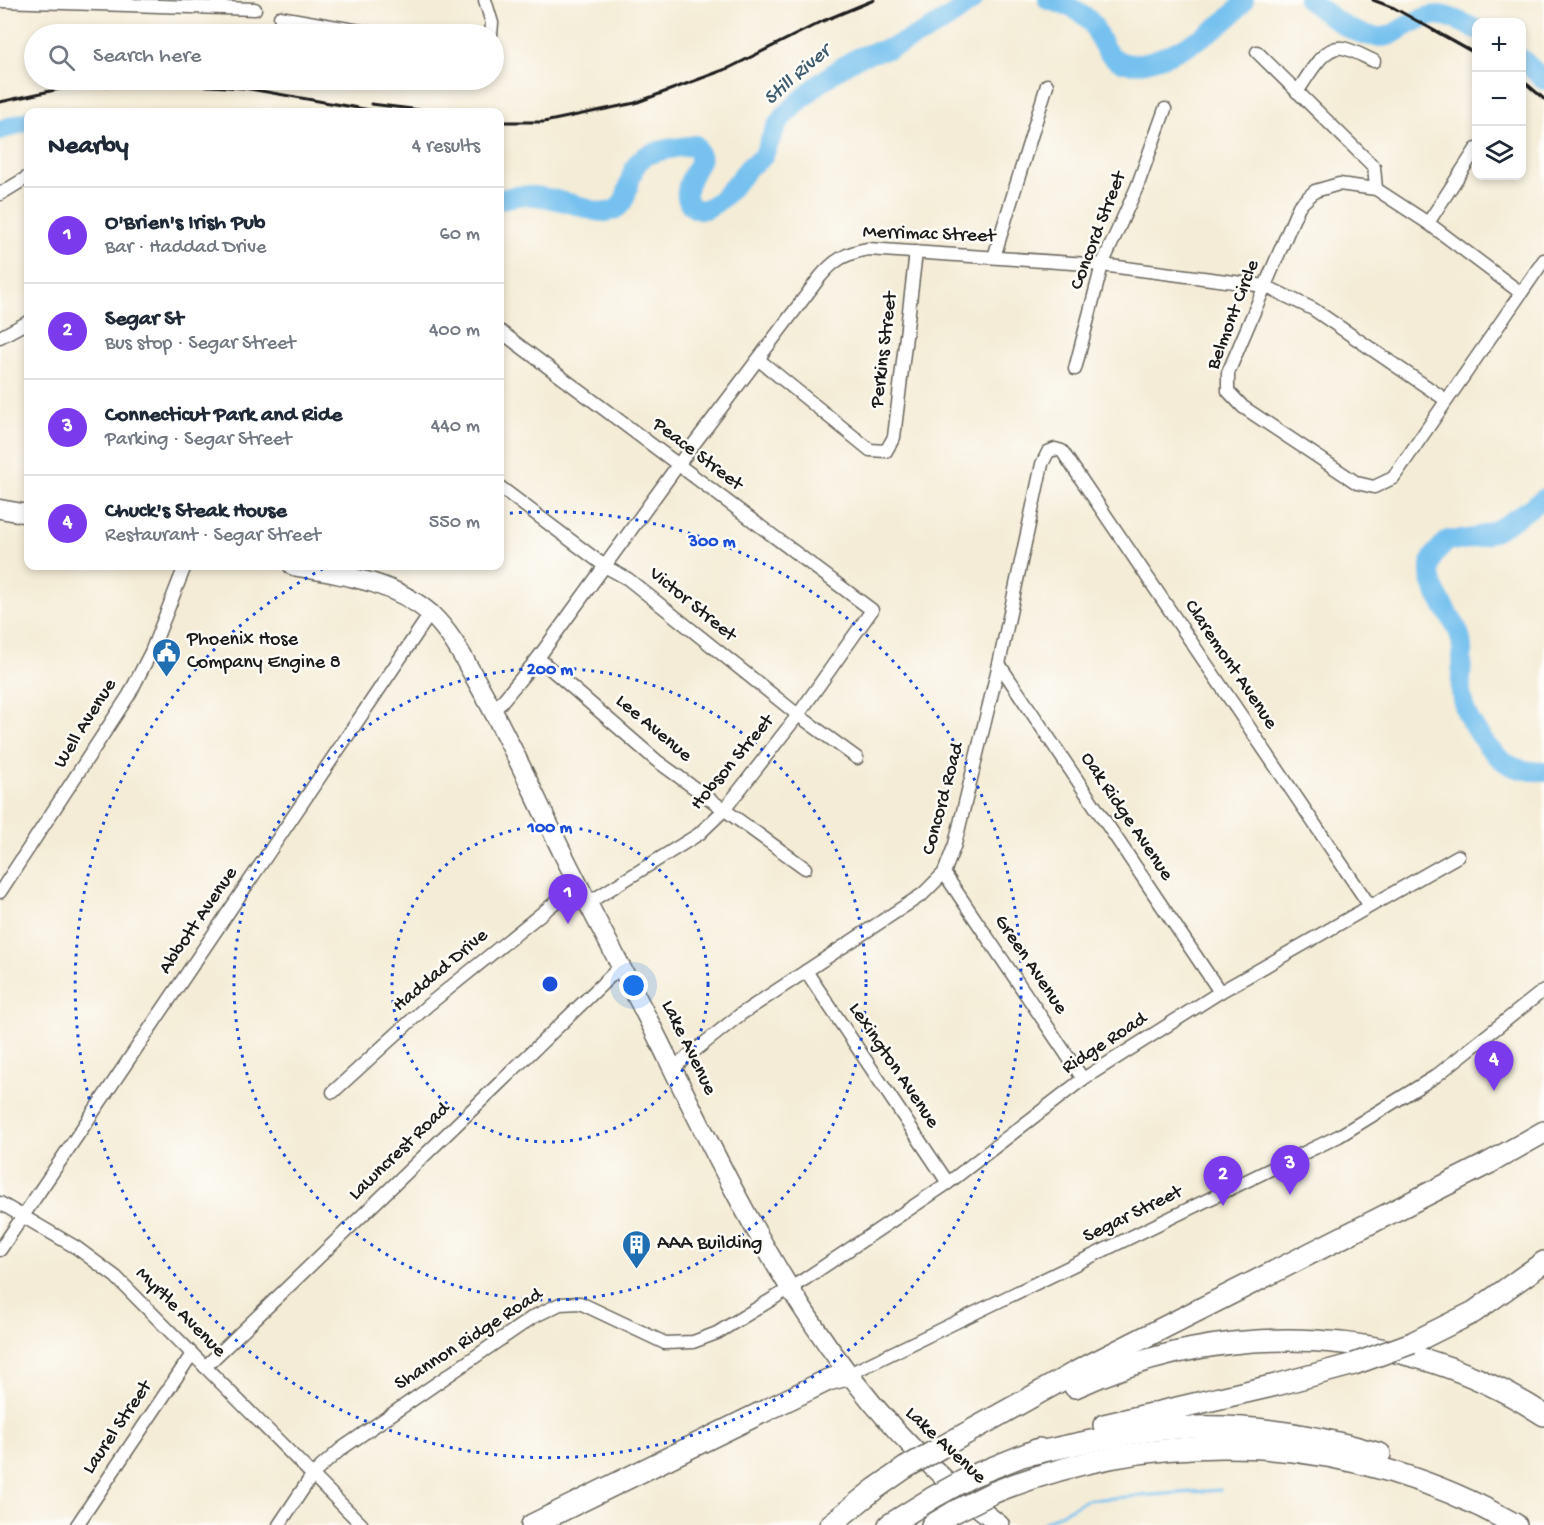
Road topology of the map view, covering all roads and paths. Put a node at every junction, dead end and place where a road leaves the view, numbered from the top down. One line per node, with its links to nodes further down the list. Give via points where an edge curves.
1 (485, 0): 6 (street)
2 (0, 1): 3 (street)
3 (255, 9)
4 (280, 17): 5 (street)
5 (320, 24)
6 (492, 24)
7 (1257, 52): 10 (street)
8 (1374, 61): 10 (street, via 1342,47 1331,50)
9 (1047, 85): 18 (street)
10 (1297, 93): 14 (street, via 1374,167)
11 (1165, 109): 20 (street, Concord Street, via 1137,187)
12 (1472, 155): 16 (street)
13 (24, 179): 15 (street)
14 (1376, 189): 16 (street, Belmont Circle); 21 (street, Belmont Circle, via 1339,184 1315,191 1299,206)
15 (0, 194)
16 (1428, 224): 22 (street, Belmont Circle)
17 (916, 252): 18 (street, Merrimac Street); 26 (street, Merrimac Street, via 868,249 848,252 832,262); 26 (street, Perkins Street, via 894,437 886,451 870,450)
18 (994, 257): 20 (street, Merrimac Street)
19 (1544, 260): 22 (street, Belmont Circle)
20 (1102, 266): 21 (street, Merrimac Street); 27 (street, Concord Street)
21 (1265, 286): 28 (street, Merrimac Street, via 1313,309); 28 (street, Belmont Circle, via 1228,373 1228,391 1243,407 1356,483 1374,487 1393,478)
22 (1521, 293): 28 (street, Belmont Circle)
23 (24, 324): 25 (street)
24 (504, 334): 30 (street, Peace Street)
25 (0, 337)
26 (759, 360): 30 (street, Merrimac Street)
27 (1075, 369)
28 (1446, 400)
29 (1055, 449): 40 (street, Concord Road, via 1048,452 1042,464); 51 (street, Claremont Avenue, via 1062,451)
30 (678, 465): 34 (street, Merrimac Street); 37 (street, Peace Street)
31 (504, 490): 34 (street, Victor Street)
32 (0, 509): 33 (main road)
33 (24, 513)
34 (606, 567): 39 (street, Merrimac Street); 42 (street, Victor Street, via 628,579)
35 (183, 570): 49 (street, Well Avenue, via 129,695)
36 (314, 570): 38 (main road, Lake Avenue, via 362,579 399,592)
37 (872, 610): 42 (street, Hobson Street)
38 (430, 614): 41 (main road, Lake Avenue, via 454,642); 62 (street, Abbott Avenue)
39 (538, 658): 41 (street, Merrimac Street); 44 (street, Lee Avenue, via 657,761)
40 (999, 664): 47 (street, Concord Road, via 955,844); 55 (street, Oak Ridge Avenue)
41 (494, 711): 48 (main road, Lake Avenue)
42 (798, 715): 43 (street, Victor Street); 44 (street, Hobson Street)
43 (857, 758)
44 (724, 810): 46 (street, Lee Avenue); 50 (street, Hobson Street, via 699,834)
45 (1458, 856): 51 (street, Ridge Road)
46 (805, 868)
47 (944, 873): 53 (street, Concord Road, via 923,894); 57 (street, Green Avenue)
48 (578, 884): 50 (main road, Lake Avenue); 58 (street, Haddad Drive, via 426,1006)
49 (0, 892)
50 (588, 903): 52 (main road, Lake Avenue)
51 (1370, 906): 55 (street, Ridge Road)
52 (622, 965): 56 (main road, Lake Avenue); 67 (street, Lawncrest Road)
53 (806, 971): 56 (street, Concord Road, via 741,1014); 60 (street, Lexington Avenue)
54 (1544, 990): 68 (street, Segar Street, via 1436,1076 1339,1136)
55 (1220, 992): 57 (street, Ridge Road)
56 (672, 1068): 65 (main road, Lake Avenue, via 734,1193)
57 (1083, 1079): 60 (street, Ridge Road)
58 (333, 1092)
59 (1544, 1132): 70 (highway, via 1076,1372)
60 (948, 1183): 65 (street, Ridge Road)
61 (0, 1203): 62 (street, Myrtle Avenue)
62 (22, 1217): 63 (street, Abbott Avenue); 66 (street, Myrtle Avenue, via 116,1276)
63 (0, 1250)
64 (1544, 1263): 71 (highway, bridge, via 1474,1312 1412,1343 1276,1385 1068,1433)
65 (789, 1289): 68 (main road, Lake Avenue); 72 (street, Shannon Ridge Road, via 717,1333 693,1342 665,1343 580,1303 560,1304 523,1324 341,1449)
66 (192, 1354): 67 (street, Myrtle Avenue); 73 (street, Laurel Street)
67 (206, 1367): 72 (street, Myrtle Avenue)
68 (847, 1375): 76 (highway, via 828,1380); 77 (highway, via 831,1390); 81 (main road, Lake Avenue, via 916,1453)
69 (1544, 1415): 70 (highway, via 1491,1385 1418,1358 1343,1342 1267,1338 1190,1348 1116,1369)
70 (940, 1448): 78 (highway, bridge, via 874,1489)
71 (1026, 1455): 79 (highway, bridge, via 972,1476); 83 (highway, via 1140,1432 1195,1427 1294,1435 1360,1449 1425,1469 1481,1494)
72 (313, 1474): 74 (street, Shannon Ridge Road); 75 (street, Myrtle Avenue)
73 (77, 1525)
74 (279, 1525)
75 (362, 1525)
76 (532, 1525)
77 (553, 1525)
78 (830, 1525)
79 (889, 1525)
80 (932, 1525): 82 (highway, bridge, via 992,1493 1042,1474 1107,1457 1182,1447 1258,1448 1333,1458 1401,1474)
81 (1000, 1525)
82 (1516, 1525)
83 (1531, 1525)

